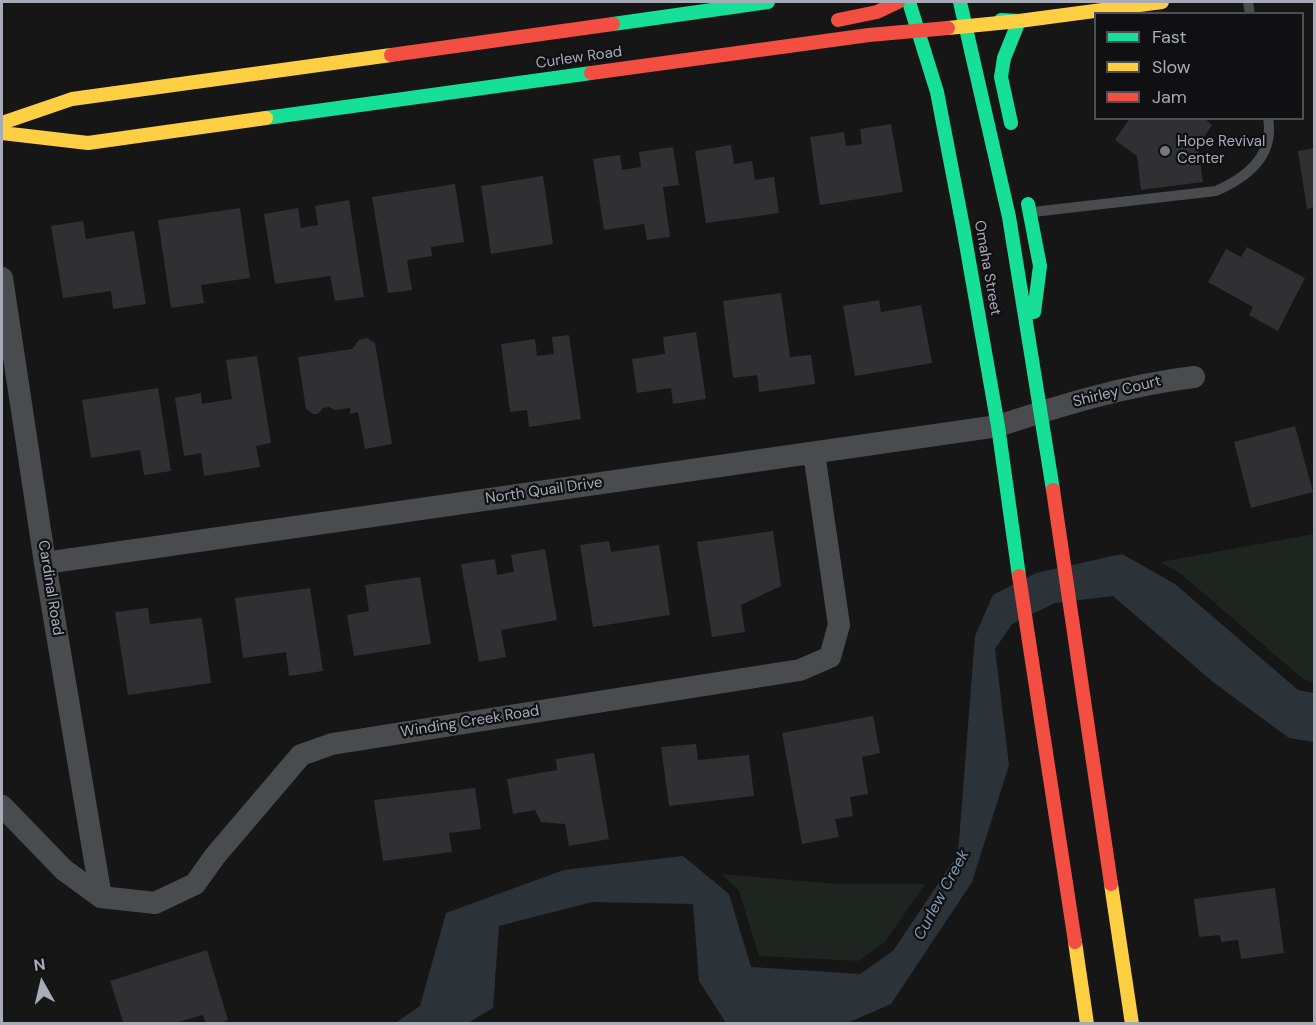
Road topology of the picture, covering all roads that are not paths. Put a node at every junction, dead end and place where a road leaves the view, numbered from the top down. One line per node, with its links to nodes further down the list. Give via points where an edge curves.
1 (768, 2): 17 (main road, Curlew Road, via 72,99)
2 (950, 2): 6 (main road)
3 (976, 2): 6 (main road)
4 (1162, 2): 7 (main road, Curlew Road)
5 (905, 3): 8 (main road, via 868,16); 10 (main road); 11 (main road, Omaha Street)
6 (961, 6): 7 (main road, via 987,19); 9 (main road, Omaha Street); 10 (main road)
7 (1019, 21): 9 (main road, Curlew Road); 19 (main road, via 1001,78)
8 (822, 23)
9 (966, 25): 10 (main road, Curlew Road); 24 (main road, Omaha Street, via 1009,217)
10 (943, 27): 11 (main road, Curlew Road)
11 (918, 30): 14 (main road, Omaha Street); 15 (main road, Curlew Road)
12 (939, 60): 14 (main road)
13 (429, 82): 15 (main road)
14 (937, 92): 28 (main road, Omaha Street)
15 (378, 102): 18 (main road, Curlew Road, via 88,142)
16 (1268, 120): 21 (lane, via 1265,148 1253,170 1216,191)
17 (2, 123)
18 (2, 133)
19 (1013, 134)
20 (1025, 190): 21 (main road)
21 (1029, 213): 25 (main road, via 1040,266)
22 (999, 238): 24 (main road)
23 (2, 278): 30 (street, Cardinal Road)
24 (1024, 312): 25 (main road, Omaha Street)
25 (1030, 343): 27 (main road, Omaha Street)
26 (1194, 377): 27 (street, Shirley Court, via 1154,382)
27 (1041, 412): 28 (street, North Quail Drive); 34 (main road, Omaha Street)
28 (998, 426): 29 (street, North Quail Drive); 33 (main road, Omaha Street)
29 (814, 453): 30 (street, North Quail Drive); 32 (street, Winding Creek Road, via 839,625 830,657 800,670 332,744 301,755 195,884 155,903)
30 (45, 563): 32 (street, Cardinal Road)
31 (2, 806): 32 (street, Winding Creek Road, via 64,870)
32 (101, 897)
33 (1087, 1023)
34 (1132, 1023)

